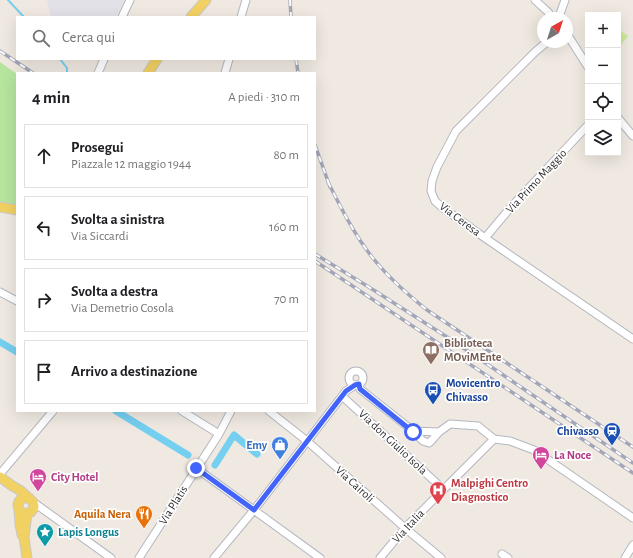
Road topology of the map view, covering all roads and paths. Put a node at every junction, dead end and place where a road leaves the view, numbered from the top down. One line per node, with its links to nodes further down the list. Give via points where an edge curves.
1 (130, 0): 10 (street)
2 (206, 0): 11 (main road)
3 (246, 0): 12 (street)
4 (535, 0): 6 (street)
5 (565, 0): 9 (street)
6 (543, 8): 7 (street); 8 (street)
7 (545, 12)
8 (548, 12)
9 (561, 12)
10 (122, 16)
11 (192, 16)
12 (242, 16)
13 (573, 43): 18 (street)
14 (540, 48): 27 (street, Via Ceresa, via 456,130 432,181 431,191 435,201)
15 (104, 60): 19 (street)
16 (157, 60): 20 (main road)
17 (229, 60): 21 (street)
18 (585, 62)
19 (98, 72)
20 (149, 72)
21 (225, 72)
22 (620, 120): 24 (street)
23 (585, 128): 27 (street, Via Primo Maggio)
24 (633, 136)
25 (0, 207): 26 (main road)
26 (16, 210)
27 (484, 238): 30 (street, Via Ceresa)
28 (0, 292): 29 (street)
29 (16, 300)
30 (633, 338)
31 (344, 393): 36 (street, via 354,384); 40 (street); 45 (street, Via don Giulio Isola)
32 (52, 412): 42 (street)
33 (184, 412): 38 (street)
34 (230, 412): 38 (street, Via Platis)
35 (270, 412): 40 (street, Via Cairoli)
36 (413, 432): 37 (street); 37 (street, via 429,443)
37 (439, 432): 39 (street, via 450,424 478,426)
38 (219, 434): 41 (street, Via Platis)
39 (494, 439): 45 (street, Via Italia); 49 (street, via 510,441 534,450)
40 (307, 441): 48 (street); 50 (street, Via Cairoli)
41 (196, 468): 48 (street); 56 (street, Via Platis)
42 (0, 474)
43 (0, 477): 44 (main road)
44 (11, 485): 46 (main road); 47 (main road)
45 (443, 489): 50 (street, Via Italia)
46 (31, 500): 47 (main road, via 22,498); 47 (main road, via 34,506 30,512); 55 (street)
47 (21, 509): 54 (main road, via 20,524)
48 (254, 510): 53 (street); 57 (street)
49 (633, 518)
50 (404, 528): 58 (street, Via Italia); 59 (street, Via Cairoli)
51 (633, 545): 52 (street)
52 (629, 555)
53 (316, 557)
54 (27, 558)
55 (111, 558)
56 (139, 558)
57 (214, 558)
58 (380, 558)
59 (441, 558)

